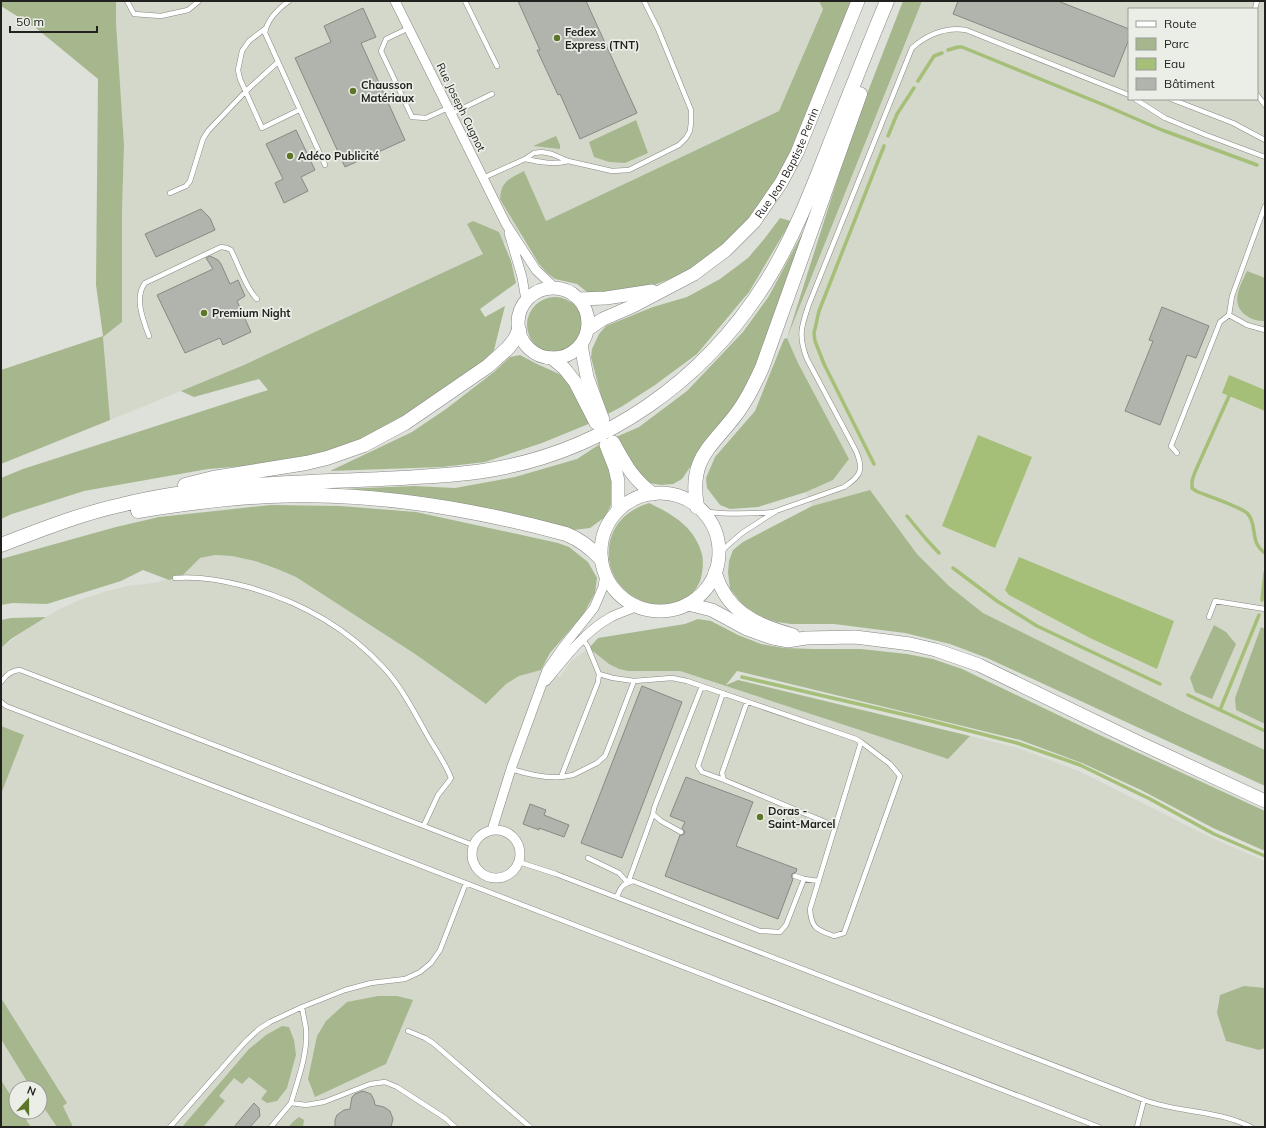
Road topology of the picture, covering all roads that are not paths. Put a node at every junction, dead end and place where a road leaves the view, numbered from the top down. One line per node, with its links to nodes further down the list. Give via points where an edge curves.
1 (127, 1): 2 (lane, via 134,14 161,16 188,10)
2 (198, 1)
3 (289, 1): 9 (lane, via 273,16)
4 (395, 1): 10 (street, Rue Joseph Cugnot)
5 (465, 1): 12 (lane)
6 (644, 1): 25 (lane, via 691,110 690,131 679,145 629,170 612,171)
7 (858, 1): 32 (main road, Rue Jean Baptiste Perrin, via 799,147 772,198 754,222 726,250 694,274)
8 (888, 1): 45 (main road, via 807,203 766,282 739,321 710,355 677,385 648,406 615,426 566,449 530,462 488,470 441,476 228,487); 46 (main road, via 877,47 762,368 742,406 708,447 697,467 695,494)
9 (266, 28): 11 (lane, via 267,39); 13 (lane, via 249,41 241,56 238,70)
10 (409, 28): 21 (street, Rue Joseph Cugnot); 21 (lane, via 386,39 381,51 412,117 426,118)
11 (278, 62): 13 (lane); 20 (lane)
12 (497, 66)
13 (246, 91): 20 (lane, via 262,128); 28 (lane, via 203,139 190,181 186,186)
14 (492, 94): 21 (lane)
15 (1128, 95): 48 (lane, via 966,30 937,32 920,40 912,48 800,332 807,359 856,451 860,461 860,472 854,481 844,486)
16 (1258, 96): 19 (lane)
17 (1137, 100): 23 (lane, via 1166,118)
18 (1174, 100): 22 (lane, via 1233,123)
19 (1265, 105)
20 (299, 110): 26 (lane)
21 (450, 111): 27 (street, Rue Joseph Cugnot)
22 (1265, 140)
23 (1265, 157)
24 (524, 159): 25 (lane, via 552,163); 25 (lane, via 542,152); 27 (lane)
25 (568, 161)
26 (325, 165)
27 (483, 178): 30 (street, Rue Joseph Cugnot)
28 (170, 193)
29 (1265, 206): 36 (lane, via 1232,296)
30 (506, 224): 31 (street, Rue Joseph Cugnot, via 536,270); 35 (street, Rue Joseph Cugnot)
31 (554, 287): 34 (main road, via 568,291); 35 (main road, via 534,293)
32 (668, 287): 34 (main road, Rue Jean Baptiste Perrin, via 606,298); 37 (main road, Rue Jean Baptiste Perrin)
33 (257, 299): 40 (lane, via 231,250 221,247 145,283 140,300 142,319)
34 (580, 299): 37 (main road, via 589,318)
35 (526, 300): 38 (main road, via 518,320)
36 (1228, 315): 39 (lane, via 1247,325); 43 (lane, via 1220,322 1171,446)
37 (588, 329): 41 (main road)
38 (519, 330): 42 (main road, via 525,343 534,352); 45 (main road, via 508,348 488,366 405,423 364,445 306,463 213,478)
39 (1265, 330)
40 (149, 336)
41 (581, 345): 42 (main road, via 563,357); 42 (main road, via 600,421 575,382)
42 (552, 358)
43 (1177, 453)
44 (653, 494): 46 (main road, via 676,496); 47 (main road, via 634,499); 47 (main road, via 635,478 609,444 618,481)
45 (120, 505): 49 (main road)
46 (699, 509): 48 (lane, via 736,514); 51 (main road, via 715,531)
47 (618, 510): 52 (main road, via 604,533)
48 (776, 512): 51 (lane, via 742,533)
49 (60, 523): 50 (main road); 52 (main road, via 221,499 272,496 345,497 451,508 547,529 578,539)
50 (1, 545)
51 (718, 556): 53 (main road)
52 (601, 559): 54 (main road)
53 (715, 572): 56 (main road, via 704,590); 60 (main road, via 727,598 744,614 768,627)
54 (605, 574): 57 (main road, via 618,593); 65 (street, via 603,587 594,608 554,659)
55 (175, 578): 76 (lane, via 202,578 233,583 293,602 345,632 365,649 400,689 451,778 438,795)
56 (688, 604): 57 (main road, via 663,611); 60 (main road, via 712,610 747,629 772,638)
57 (637, 606): 61 (street, via 611,617)
58 (1265, 609): 59 (lane, via 1215,601)
59 (1209, 617)
60 (806, 638): 74 (main road, via 855,637 910,644 955,656 979,665)
61 (582, 640): 62 (lane, via 587,645); 65 (street)
62 (599, 674): 63 (lane); 72 (lane)
63 (634, 681): 66 (lane, via 672,678); 72 (lane, via 604,756 597,763 573,775)
64 (1, 682): 76 (lane, via 11,672 20,670)
65 (541, 686): 71 (street)
66 (702, 686): 67 (lane); 75 (lane)
67 (724, 694): 69 (lane); 73 (lane, via 698,766 702,772)
68 (1, 702): 86 (lane)
69 (747, 702): 70 (lane); 73 (lane, via 722,773)
70 (861, 742): 77 (lane); 85 (lane, via 890,764 900,776 844,933 834,936 819,930 811,921 810,909)
71 (511, 769): 72 (lane, via 535,776); 78 (street)
72 (561, 777)
73 (724, 780): 77 (lane)
74 (1265, 801)
75 (653, 814): 79 (lane); 87 (lane)
76 (424, 825): 80 (lane)
77 (835, 826): 85 (lane)
78 (492, 830): 80 (street, via 481,835); 82 (street, via 505,831 515,838 520,850)
79 (681, 832)
80 (473, 845): 82 (street, via 472,857 477,869 488,877 500,878 512,873)
81 (588, 858): 87 (lane, via 619,873)
82 (519, 862): 88 (lane)
83 (795, 876): 84 (lane)
84 (804, 879): 85 (lane); 87 (lane, via 786,925 780,932 760,931 632,881)
85 (819, 881)
86 (466, 883): 89 (lane, via 440,950 431,963 420,972 405,979 358,986); 97 (lane)
87 (628, 883): 88 (lane, via 621,886)
88 (617, 897): 91 (lane)
89 (302, 1007): 92 (lane, via 306,1046); 93 (lane, via 259,1029)
90 (408, 1031): 96 (lane, via 433,1043)
91 (1144, 1100): 98 (lane); 99 (lane, via 1166,1107 1225,1116)
92 (291, 1103): 94 (lane); 95 (lane, via 306,1105 324,1102 370,1084 385,1082 403,1091)
93 (170, 1127)
94 (271, 1127)
95 (456, 1127)
96 (530, 1127)
97 (1099, 1127)
98 (1137, 1127)
99 (1251, 1127)

